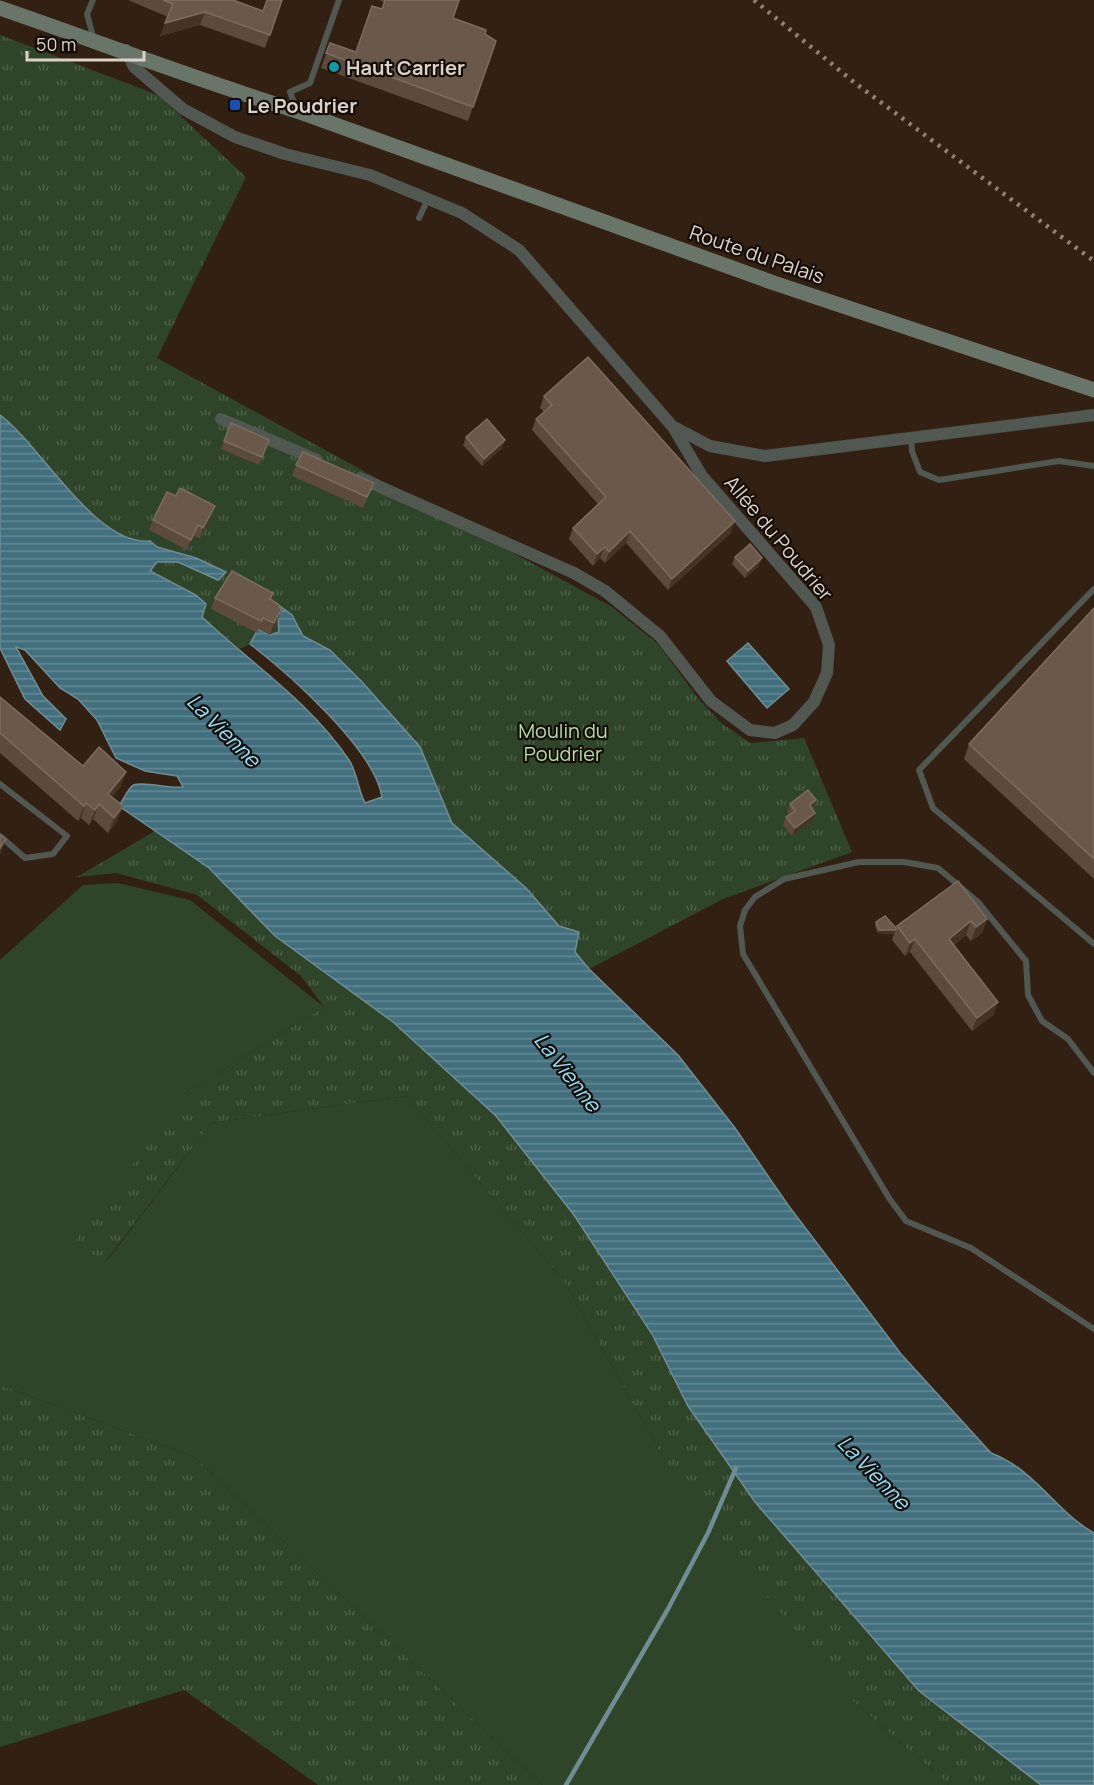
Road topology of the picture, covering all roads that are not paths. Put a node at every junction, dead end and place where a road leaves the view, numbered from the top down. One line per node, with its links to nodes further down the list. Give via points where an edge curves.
1 (93, 0): 4 (lane, via 87,14)
2 (339, 0): 6 (lane, via 310,83 290,92)
3 (0, 8): 4 (main road, Route du Palais)
4 (94, 41): 5 (main road, Route du Palais)
5 (126, 50): 6 (main road, Route du Palais, via 229,90); 7 (street, Allée du Poudrier, via 134,67 183,109 235,137 370,175)
6 (297, 111): 9 (main road, Route du Palais, via 774,283)
7 (428, 198): 8 (lane); 12 (street, Allée du Poudrier, via 462,213 519,250)
8 (419, 218)
9 (1094, 390)
10 (1094, 415): 13 (street)
11 (222, 419): 14 (street)
12 (673, 427): 13 (street, via 710,446 765,456); 16 (street, Allée du Poudrier, via 702,476 816,608 830,645 827,673 814,702 792,724 775,733 750,730 711,700 660,636 605,591 574,573)
13 (911, 437): 15 (lane, via 920,472 939,480 1059,461)
14 (328, 465)
15 (1094, 466)
16 (350, 474)
17 (1094, 589): 20 (lane, via 919,770 933,808)
18 (0, 784): 19 (lane, via 67,836 52,854 26,858)
19 (0, 836)
20 (1094, 944)
21 (1094, 1073): 22 (lane, via 1068,1039 1042,1021 1028,995 1026,961 978,902 938,868 904,862 859,862 784,879 755,897 745,910 740,926 743,954 906,1221 971,1248)
22 (1094, 1329)

